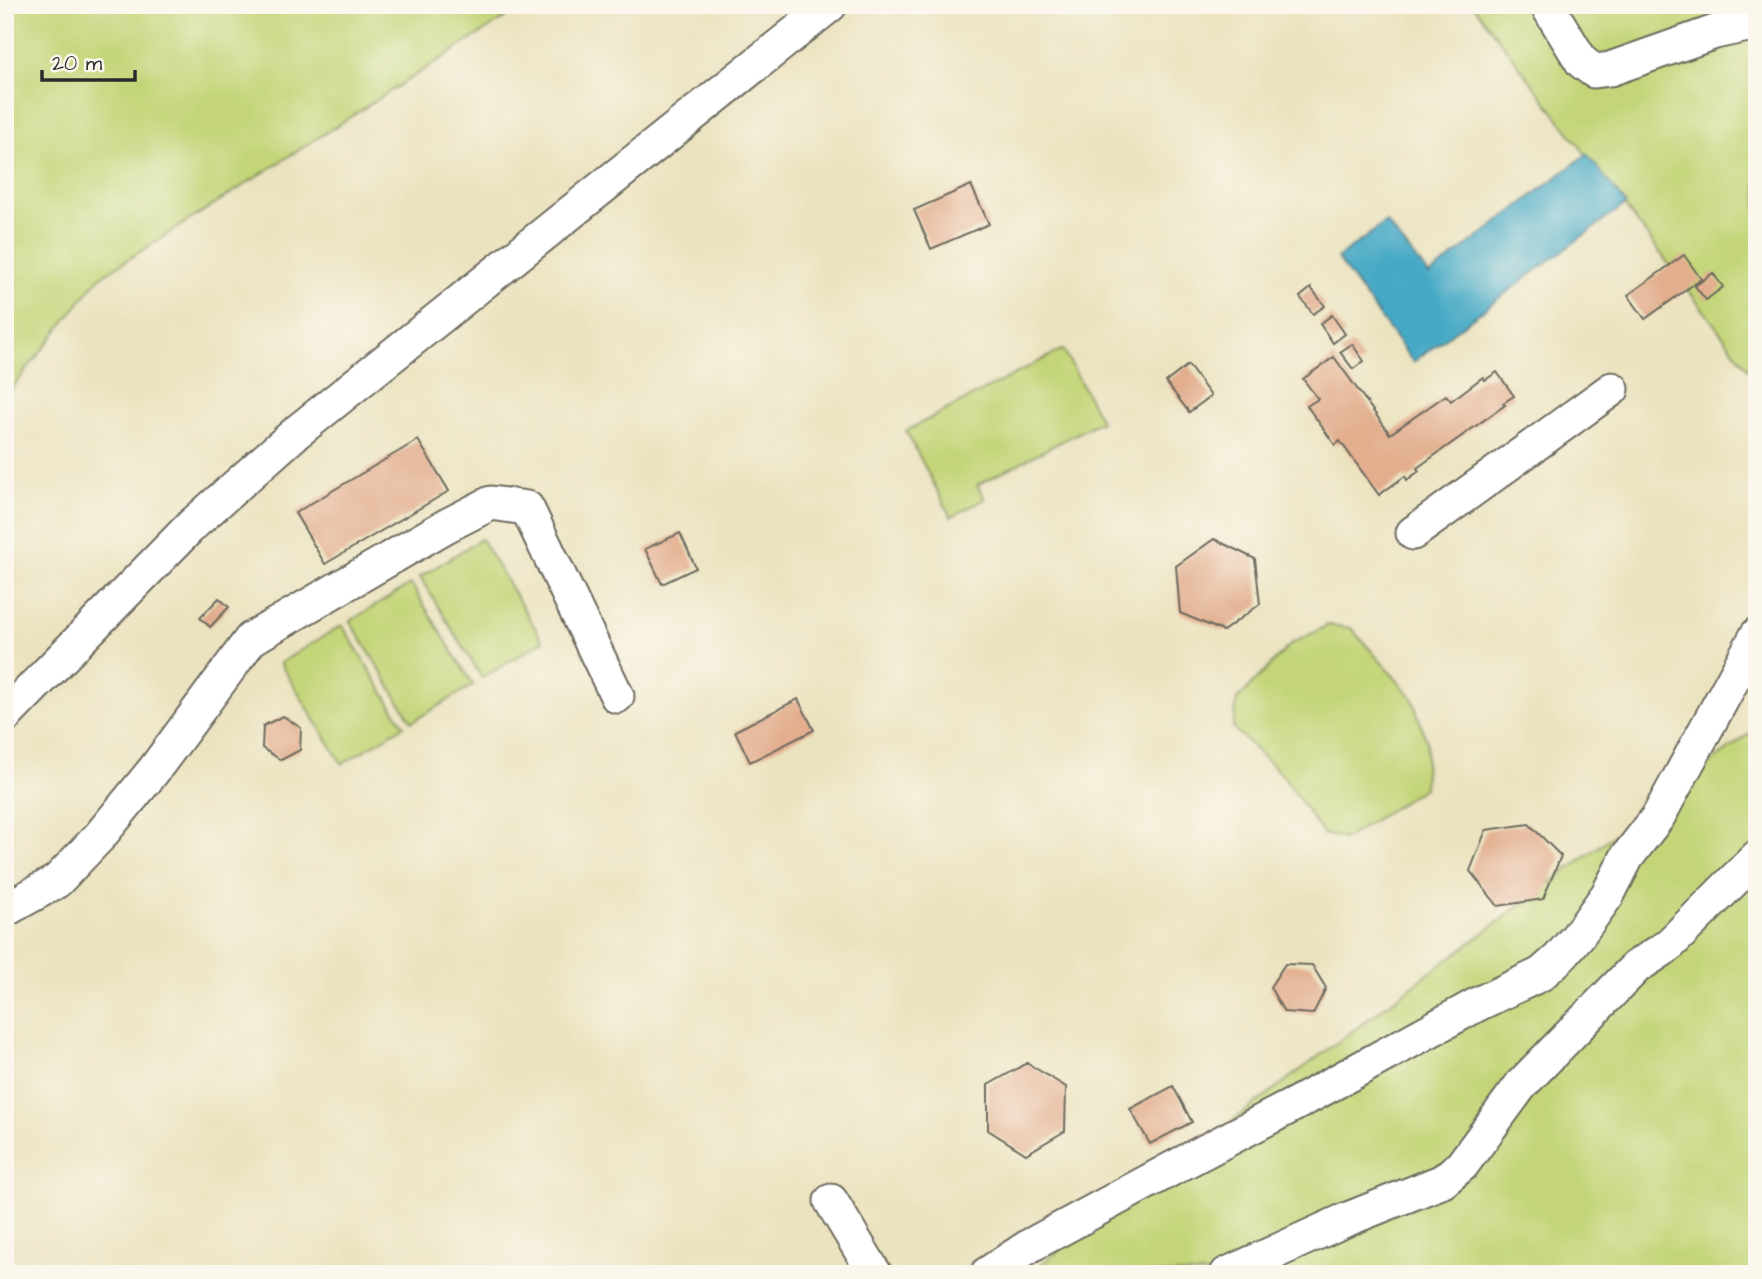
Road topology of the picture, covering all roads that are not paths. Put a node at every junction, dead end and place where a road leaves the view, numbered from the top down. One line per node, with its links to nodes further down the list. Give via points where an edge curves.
1 (831, 5): 8 (lane, via 298,431 192,525)
2 (1547, 5): 3 (lane, via 1582,62 1594,71)
3 (1757, 23)
4 (1612, 389): 5 (lane)
5 (1413, 533)
6 (1757, 635): 13 (lane, via 1658,817 1577,937 1541,974 1031,1245)
7 (617, 696): 10 (lane, via 527,508 491,503 251,639 99,837 57,881)
8 (5, 716)
9 (1757, 857): 14 (lane, via 1668,946 1636,967 1521,1085 1462,1166 1443,1181)
10 (5, 910)
11 (831, 1201): 12 (lane)
12 (875, 1274)
13 (987, 1274)
14 (1227, 1274)

